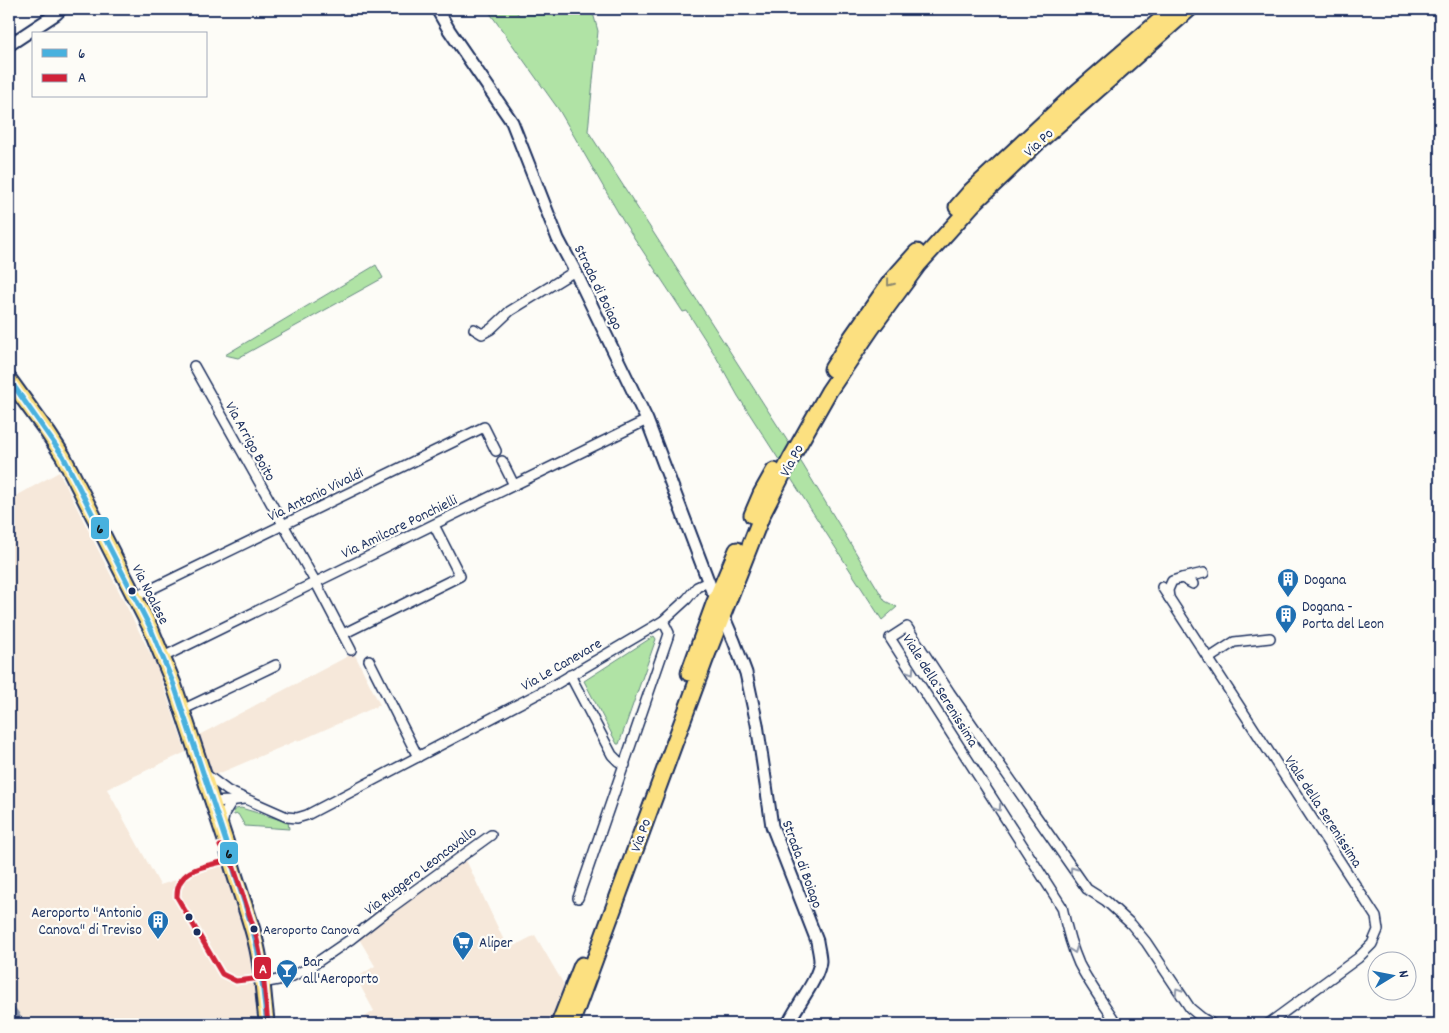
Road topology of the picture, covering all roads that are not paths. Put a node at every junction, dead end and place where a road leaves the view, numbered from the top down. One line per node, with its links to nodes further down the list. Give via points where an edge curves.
1 (61, 9): 5 (street)
2 (437, 9): 6 (street, Strada di Boiago, via 512,122 558,240)
3 (1173, 9): 44 (highway, Via Po, one-way to 44, via 1076,93 971,191 891,281 821,387 761,494 714,604 604,908)
4 (1189, 9): 44 (highway, Via Po, via 974,203 918,265 829,391 759,523)
5 (9, 45)
6 (575, 271): 7 (street, via 510,311 491,329 482,334); 10 (street, Strada di Boiago)
7 (474, 329)
8 (194, 366): 14 (street, Via Arrigo Boito)
9 (9, 379): 22 (main road, Via Noalese, via 62,456)
10 (647, 420): 13 (street, Via Amilcare Ponchielli); 20 (street, Strada di Boiago)
11 (496, 451): 14 (street, Via Antonio Vivaldi, via 484,427)
12 (502, 461): 13 (street)
13 (514, 485): 15 (street, Via Amilcare Ponchielli)
14 (282, 525): 18 (street, Via Arrigo Boito); 22 (street, Via Antonio Vivaldi)
15 (434, 525): 18 (street, Via Amilcare Ponchielli); 26 (street, via 460,576)
16 (1204, 573): 17 (street)
17 (1182, 578): 19 (street); 23 (street, via 1172,581)
18 (316, 583): 26 (street, Via Arrigo Boito); 29 (street, Via Amilcare Ponchielli)
19 (1193, 584)
20 (710, 587): 25 (street, Via Le Canevare, via 696,588)
21 (1162, 587): 23 (street, Viale della Serenissima)
22 (135, 598): 29 (main road, Via Noalese)
23 (1169, 598): 30 (street, Viale della Serenissima)
24 (725, 620): 51 (street, Strada di Boiago, via 747,679 772,826 816,942 820,961 816,975)
25 (663, 621): 33 (street, Via Le Canevare); 36 (street, via 668,638)
26 (343, 634): 28 (street, Via Arrigo Boito)
27 (1270, 638): 30 (street, via 1234,642)
28 (352, 650)
29 (163, 657): 34 (main road, Via Noalese)
30 (1208, 659): 54 (street, Viale della Serenissima, via 1376,917 1378,930 1372,944 1358,958)
31 (369, 660): 35 (street)
32 (276, 664): 34 (street)
33 (570, 675): 35 (street, Via Le Canevare, via 551,688); 36 (street, via 612,755)
34 (182, 710): 37 (main road, Via Noalese)
35 (418, 756): 38 (street, Via Le Canevare, via 307,816 287,817 246,799)
36 (624, 765): 42 (street)
37 (202, 771): 38 (street, Via Le Canevare); 39 (main road, Via Noalese)
38 (233, 797): 39 (street, via 222,794); 40 (street, via 225,812)
39 (213, 802): 40 (main road, Via Noalese)
40 (222, 828): 43 (main road, Via Noalese, via 226,842 240,862 260,923 267,951)
41 (491, 835): 43 (street, Via Ruggero Leoncavallo, via 327,956 289,978)
42 (578, 898)
43 (267, 983): 45 (main road, Via Noalese); 46 (main road, Via Noalese)
44 (576, 995): 47 (highway); 48 (highway, Via Po); 49 (highway, Via Po); 50 (highway)
45 (267, 1024)
46 (276, 1024)
47 (554, 1024)
48 (560, 1024)
49 (571, 1024)
50 (577, 1024)
51 (788, 1024)
52 (1117, 1024): 53 (street, Viale della Serenissima, one-way to 52, via 1190,1008 1131,924 1087,889 907,627 890,638 1062,907 1078,962)
53 (1212, 1024)
54 (1268, 1024)

